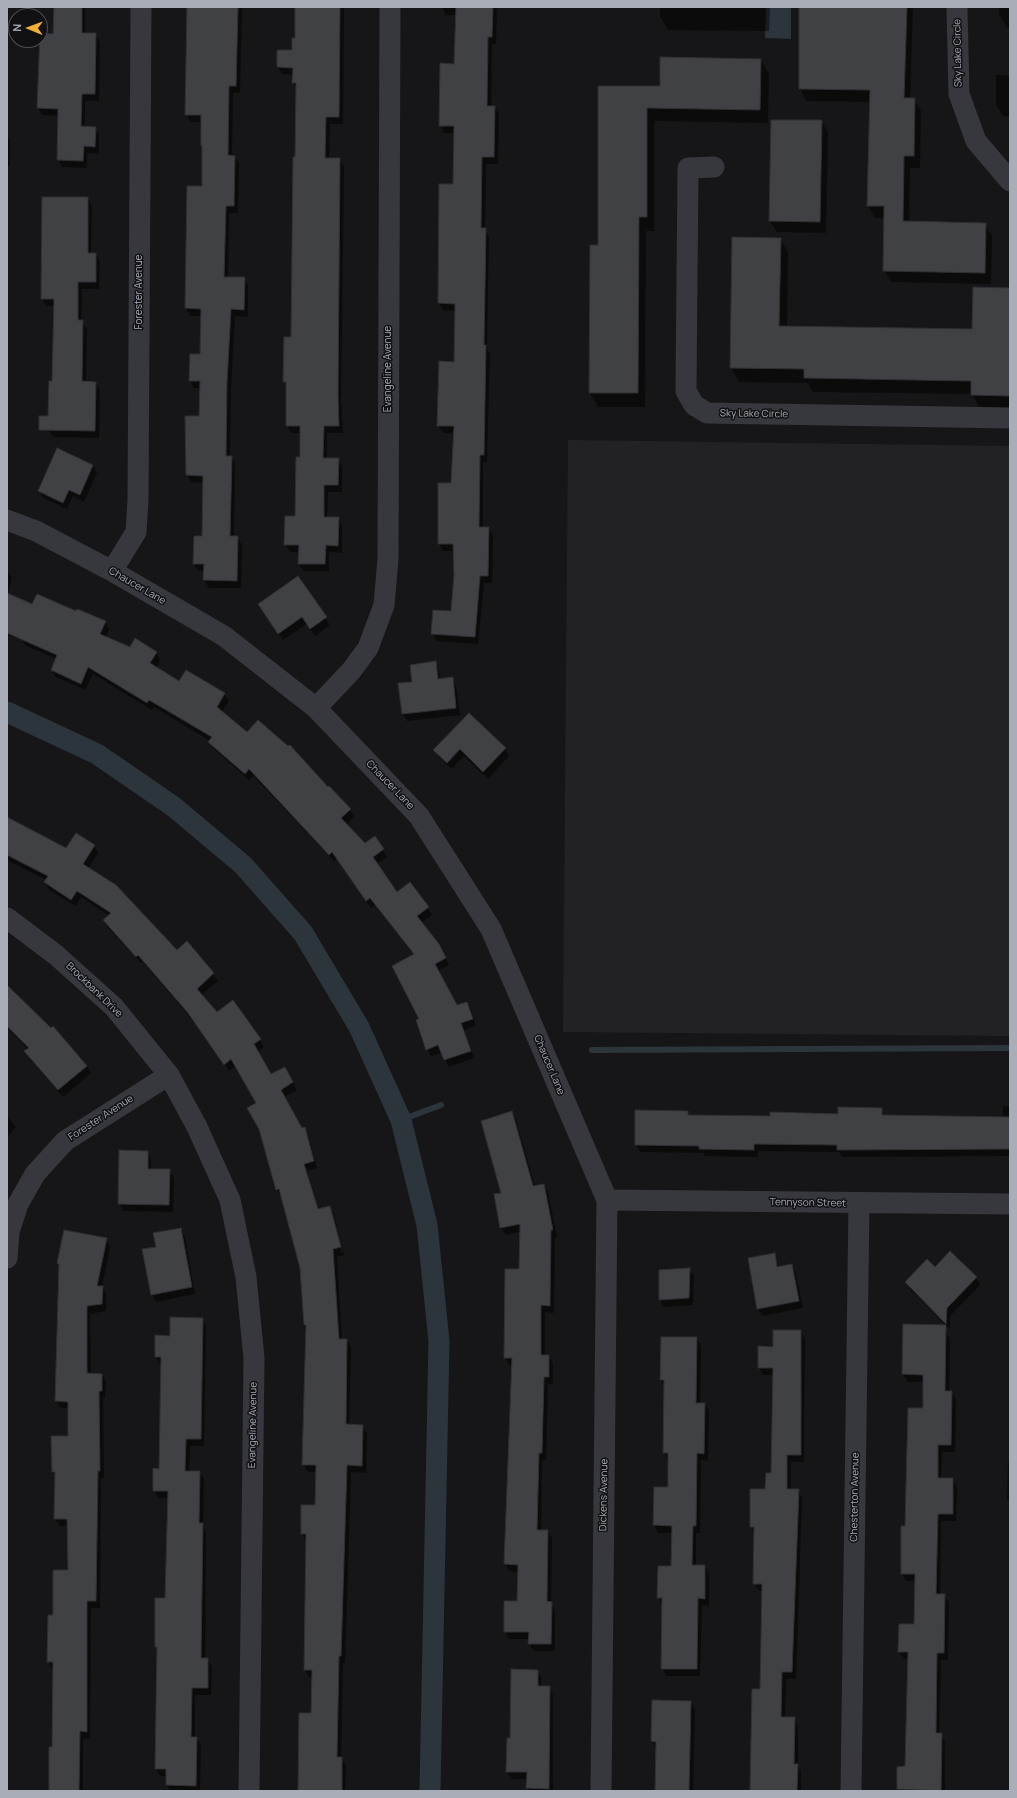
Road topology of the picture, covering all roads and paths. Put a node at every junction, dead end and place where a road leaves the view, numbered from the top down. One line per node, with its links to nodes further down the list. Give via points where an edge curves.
1 (141, 7): 8 (street, Forester Avenue, via 138,500 136,532)
2 (390, 7): 9 (street, Evangeline Avenue, via 388,551 384,605 368,648 351,671)
3 (957, 7): 5 (street, Sky Lake Circle, via 959,94 976,141)
4 (714, 167): 6 (street, Sky Lake Circle, via 688,168 686,391 694,405 707,414)
5 (1010, 180)
6 (1010, 418)
7 (7, 520): 8 (street, Chaucer Lane, via 36,531)
8 (112, 571): 9 (street, Chaucer Lane, via 224,636)
9 (316, 708): 12 (street, Chaucer Lane, via 419,816 491,929)
10 (7, 918): 11 (street, Brockbank Drive, via 56,955 114,1007)
11 (169, 1075): 15 (street, Forester Avenue, via 65,1142 35,1174 18,1204 10,1232); 16 (street, Evangeline Avenue, via 198,1127 230,1200 246,1278 254,1358)
12 (607, 1200): 13 (street, Tennyson Street); 17 (street, Dickens Avenue)
13 (859, 1203): 14 (street, Tennyson Street); 18 (street, Chesterton Avenue)
14 (1010, 1204)
15 (7, 1258)
16 (249, 1791)
17 (601, 1791)
18 (851, 1791)

